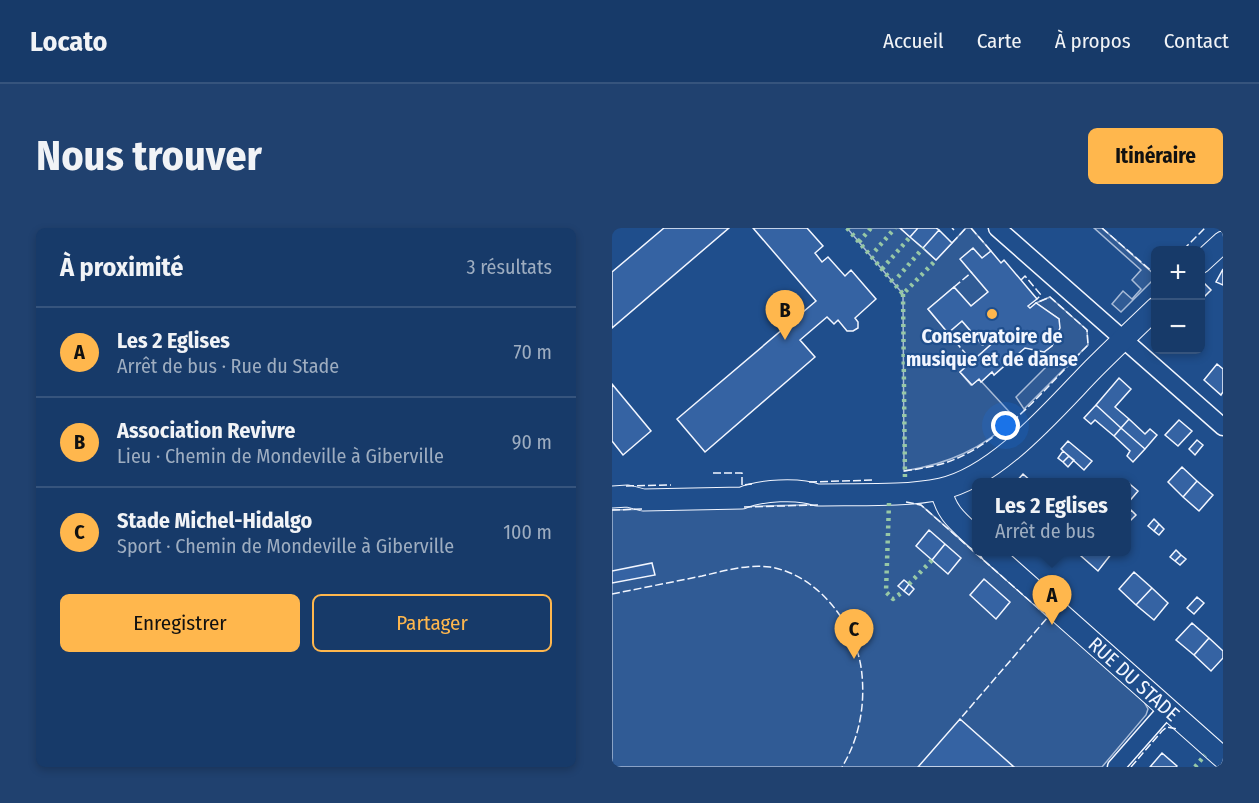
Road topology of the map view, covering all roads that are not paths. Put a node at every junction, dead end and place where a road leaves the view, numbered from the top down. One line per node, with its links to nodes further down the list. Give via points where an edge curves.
1 (997, 228): 5 (street)
2 (1223, 242): 3 (street)
3 (1205, 258)
4 (1151, 311): 5 (street)
5 (1116, 334): 6 (street); 7 (street, via 1034,430 971,477)
6 (1223, 427)
7 (941, 489): 8 (street, via 817,495 808,491 753,493 742,498 643,500); 9 (street, via 949,513)
8 (612, 496)
9 (972, 534)
10 (995, 556): 11 (street, RUE DU STADE)
11 (1167, 709): 12 (street, RUE DU STADE); 13 (street)
12 (1223, 758)
13 (1116, 767)

